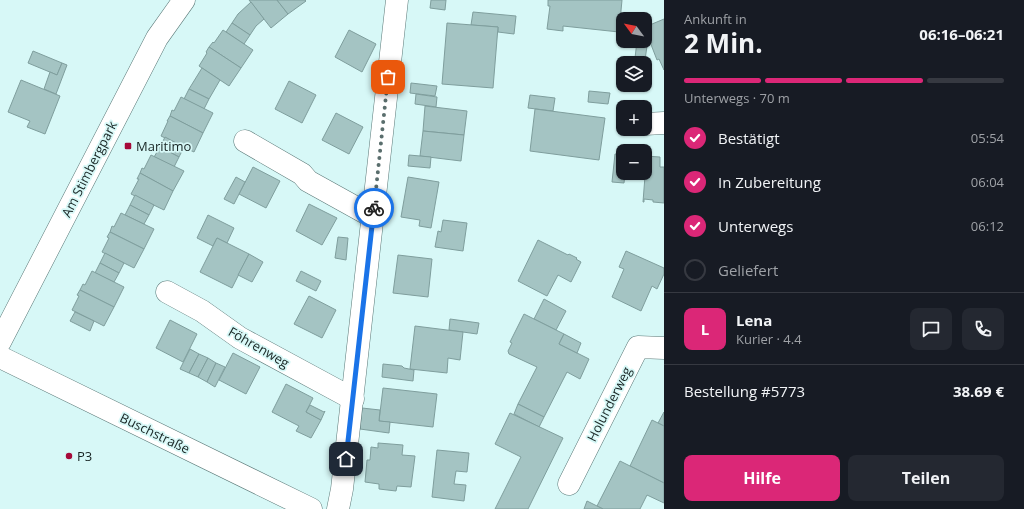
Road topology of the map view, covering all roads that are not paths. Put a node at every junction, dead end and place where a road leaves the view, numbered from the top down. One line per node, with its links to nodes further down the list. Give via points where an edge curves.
1 (184, 0): 8 (street, Am Stimbergpark, via 157,38)
2 (397, 0): 6 (street)
3 (664, 123): 4 (street)
4 (652, 124)
5 (245, 141): 6 (street, via 302,174 308,181)
6 (373, 217): 11 (street)
7 (167, 292): 11 (street, Föhrenweg, via 202,311 240,338)
8 (0, 342)
9 (664, 348): 12 (street, Holunderweg, via 638,347)
10 (0, 357): 13 (street, Buschstraße)
11 (353, 399): 14 (street)
12 (569, 484)
13 (311, 509)
14 (338, 509)

